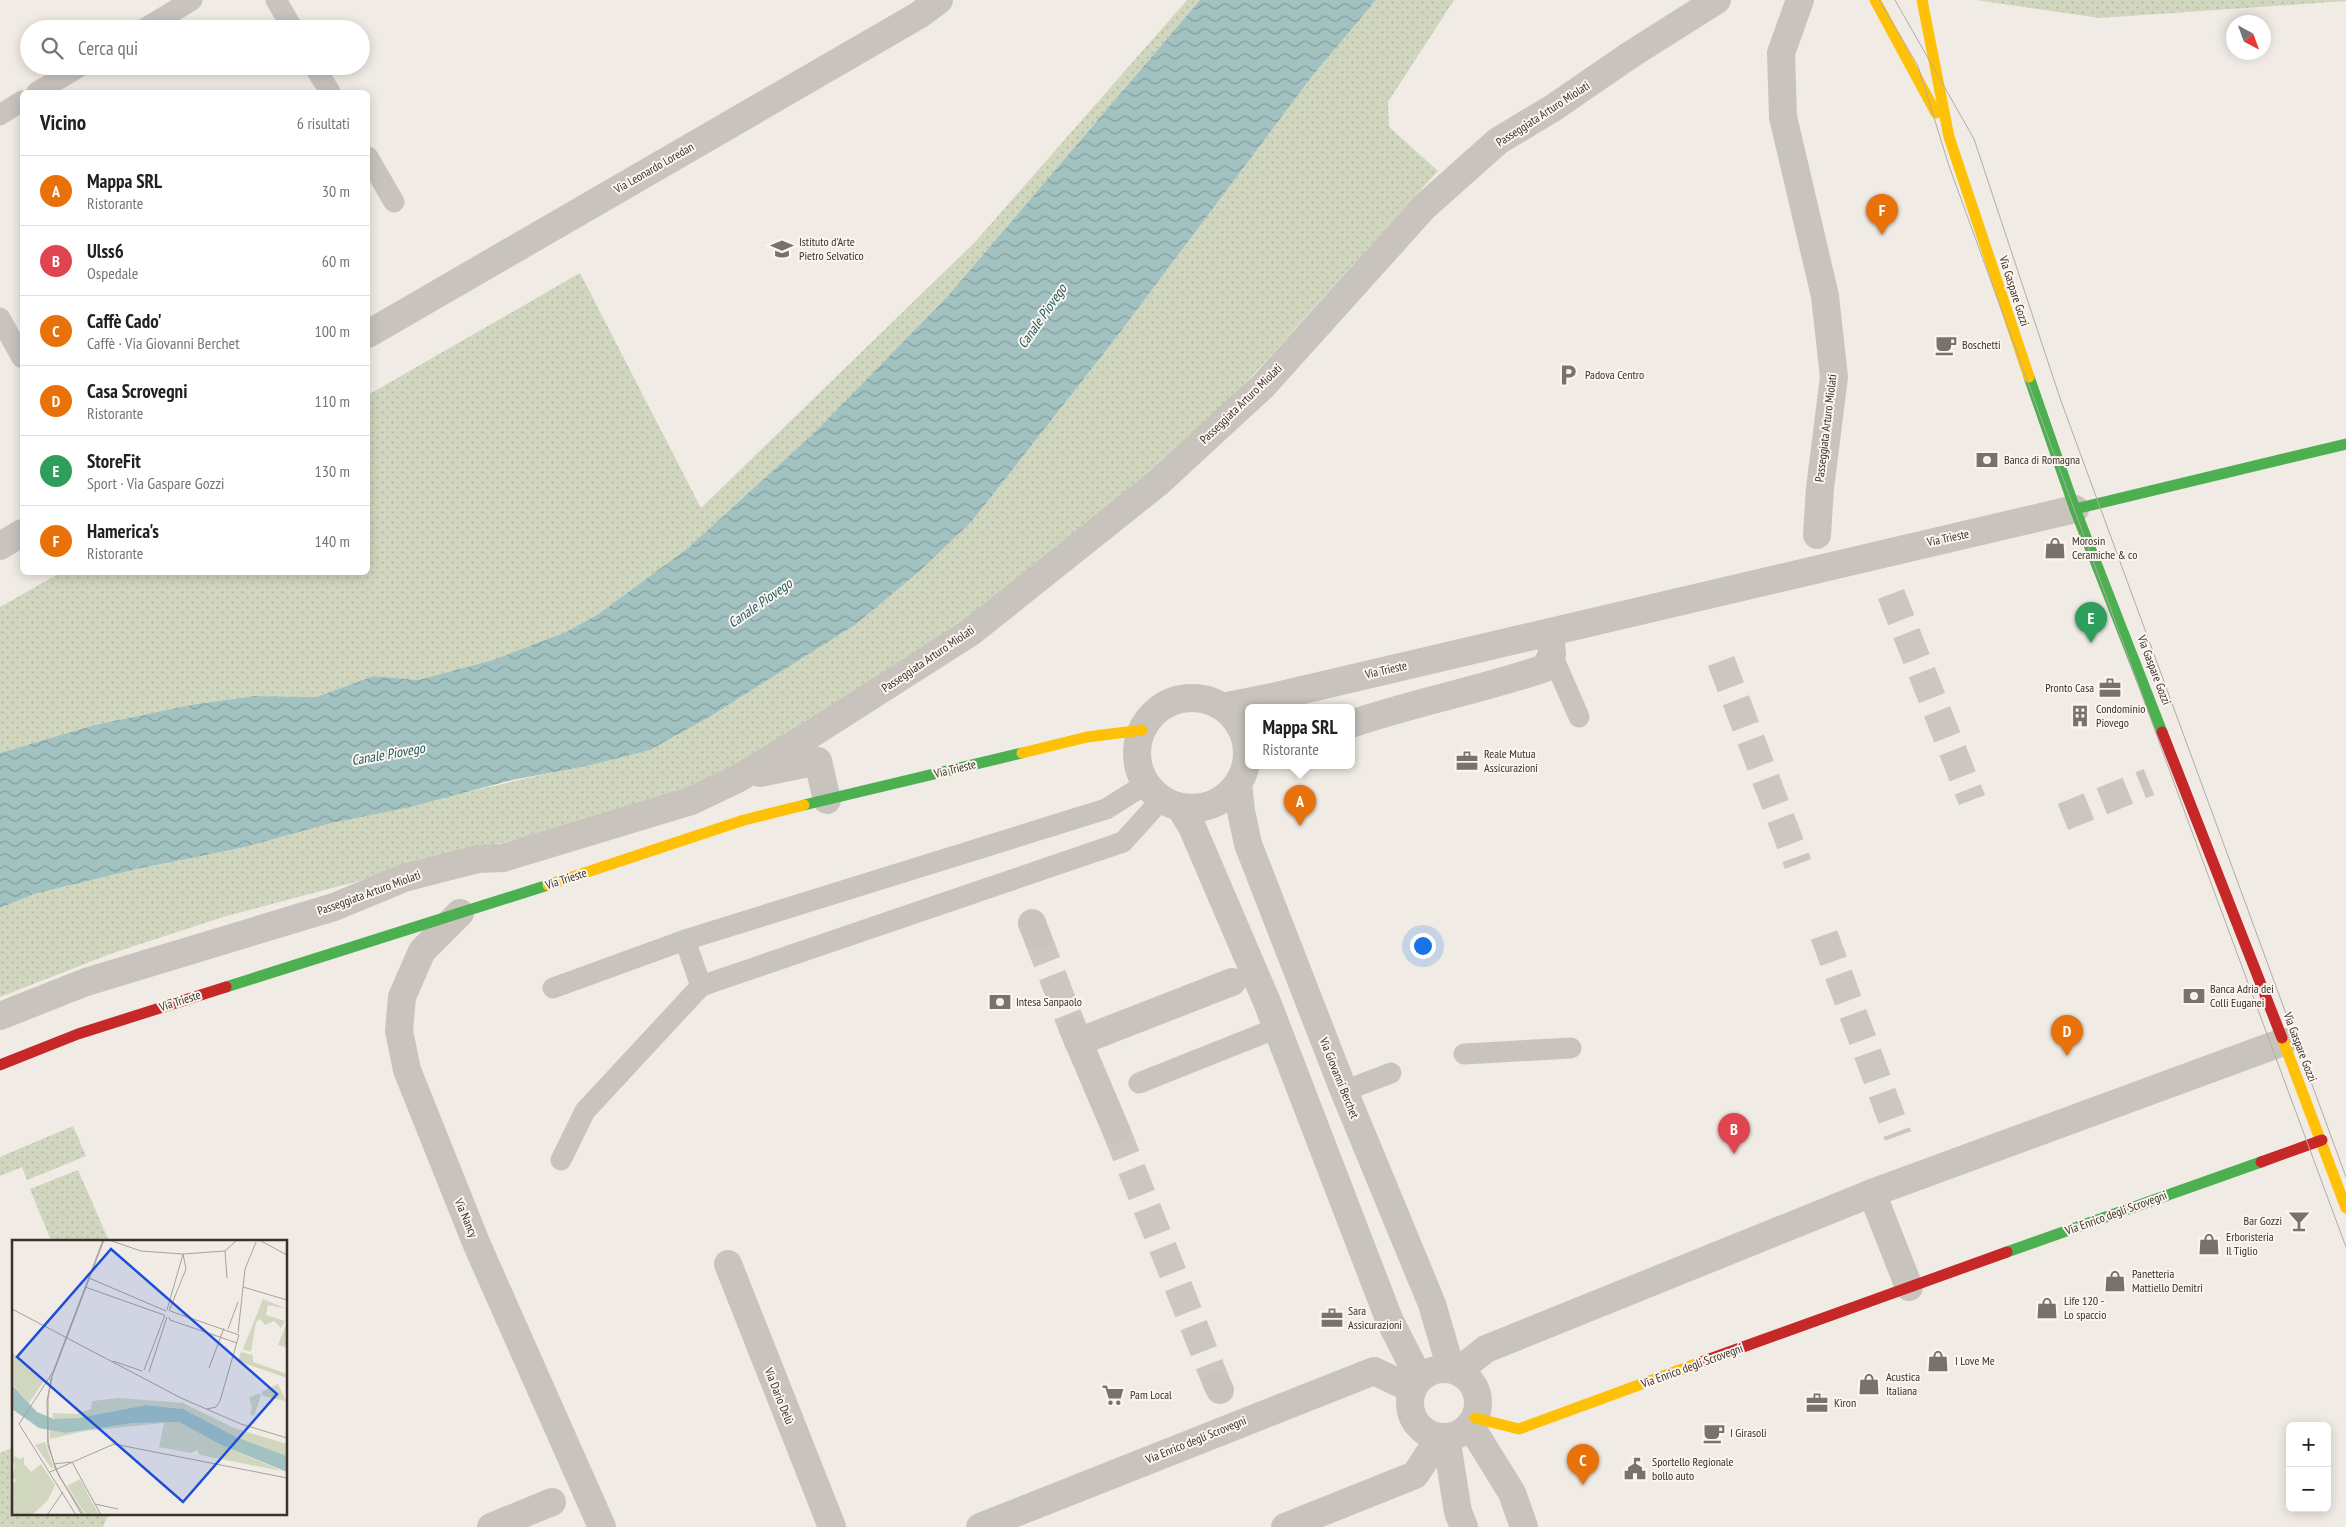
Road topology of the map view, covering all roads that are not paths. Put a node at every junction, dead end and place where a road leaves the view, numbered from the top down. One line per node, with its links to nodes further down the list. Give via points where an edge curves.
1 (192, 0): 8 (lane)
2 (276, 0): 9 (lane)
3 (939, 0): 20 (street, Via Leonardo Loredan, via 919,15)
4 (1717, 0): 33 (street, Passeggiata Arturo Miolati, via 1498,141 1424,207 1263,386 1159,482 1072,553 971,632)
5 (1800, 0): 25 (street, Passeggiata Arturo Miolati, via 1781,53 1783,117 1825,296 1834,377)
6 (1875, 0): 16 (street, Via Gaspare Gozzi)
7 (1922, 0): 16 (street, Via Gaspare Gozzi)
8 (159, 20)
9 (287, 20)
10 (66, 75): 12 (lane)
11 (320, 75): 13 (lane)
12 (41, 90)
13 (329, 90)
14 (20, 103): 15 (lane)
15 (0, 115)
16 (1949, 136): 23 (street, Via Gaspare Gozzi)
17 (370, 160): 18 (lane)
18 (394, 202)
19 (0, 318): 21 (lane)
20 (370, 333)
21 (20, 354)
22 (2346, 444): 23 (street, Via Trieste)
23 (2075, 509): 27 (street, Via Trieste); 43 (street, Via Gaspare Gozzi)
24 (20, 534): 26 (street)
25 (1817, 535)
26 (0, 546)
27 (1551, 643): 28 (street, Via Trieste); 29 (lane); 30 (street, via 1545,668 1393,709)
28 (1222, 707): 31 (street, via 1207,700 1176,700 1150,717); 32 (street, via 1231,715 1244,737)
29 (1579, 717)
30 (1355, 723)
31 (1142, 730): 34 (street, via 1137,743 1139,771); 35 (street, Via Trieste, via 1087,736)
32 (1244, 769): 34 (street, via 1223,799 1213,804 1191,808); 49 (street, Via Giovanni Berchet, via 1241,811 1248,844)
33 (739, 778): 35 (street, Passeggiata Arturo Miolati, via 818,761); 41 (street, Passeggiata Arturo Miolati, via 690,802 502,858 478,859 404,878 334,907 86,982)
34 (1162, 797): 37 (lane, via 1106,809); 39 (lane, via 1122,842); 42 (street, via 1192,827)
35 (827, 800): 36 (street, Via Trieste, via 744,820)
36 (460, 913): 46 (street, Via Trieste, via 78,1034); 63 (street, Via Nancy, via 422,951 402,998 400,1031 407,1070 477,1245)
37 (685, 940): 39 (lane); 40 (lane)
38 (1232, 982): 50 (street, via 1076,1036)
39 (701, 986): 52 (lane, via 585,1111)
40 (553, 988)
41 (0, 1016)
42 (1277, 1028): 48 (lane); 58 (street)
43 (2283, 1042): 51 (street, Via Gaspare Gozzi); 53 (street)
44 (1571, 1048): 45 (lane)
45 (1464, 1054)
46 (0, 1065)
47 (1391, 1073): 49 (lane)
48 (1139, 1083)
49 (1344, 1091): 57 (street, Via Giovanni Berchet, via 1432,1304)
50 (1114, 1126)
51 (2322, 1140): 54 (street, Via Gaspare Gozzi); 56 (street, Via Enrico degli Scrovegni)
52 (560, 1160)
53 (1872, 1193): 56 (street); 57 (street, via 1486,1349)
54 (2345, 1205)
55 (728, 1264): 64 (street, Via Dario Delù)
56 (1909, 1287): 59 (street, Via Enrico degli Scrovegni, via 1519,1429)
57 (1454, 1370): 58 (street, via 1439,1368); 59 (street, via 1467,1378 1478,1396)
58 (1416, 1384): 60 (street, via 1409,1402 1417,1426 1428,1434); 65 (street, Via Enrico degli Scrovegni, via 1374,1371)
59 (1472, 1421): 60 (street, via 1464,1431); 68 (street, via 1512,1494)
60 (1443, 1437): 66 (street, via 1415,1475); 67 (street)
61 (552, 1502): 62 (street)
62 (491, 1527)
63 (602, 1527)
64 (832, 1527)
65 (980, 1527)
66 (1284, 1527)
67 (1464, 1527)
68 (1524, 1527)

